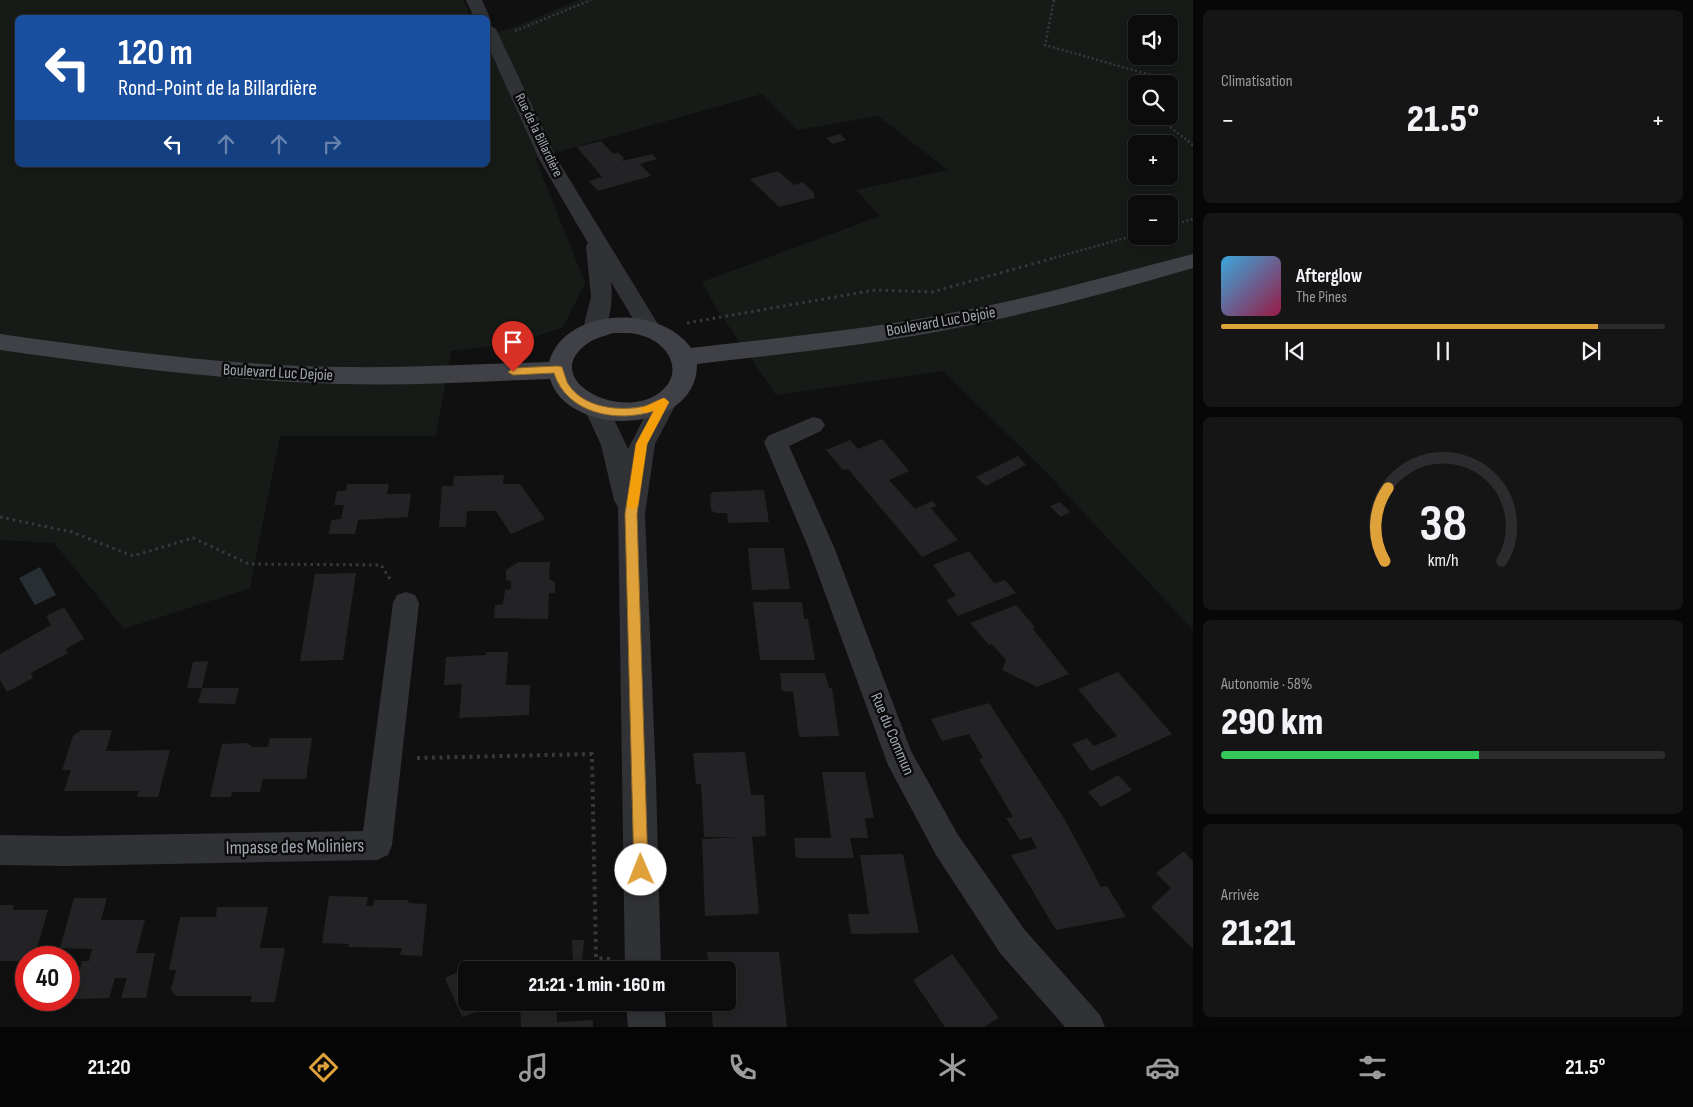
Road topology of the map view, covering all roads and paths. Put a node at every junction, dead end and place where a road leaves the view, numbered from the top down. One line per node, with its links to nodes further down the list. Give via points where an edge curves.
1 (474, 0): 4 (street)
2 (591, 0): 6 (path)
3 (1054, 0): 7 (path, via 1045,45)
4 (481, 15)
5 (490, 33): 13 (street, Rue de la Billardière, via 548,159)
6 (508, 33)
7 (1151, 75)
8 (1167, 125): 9 (path)
9 (1193, 146)
10 (1193, 220): 11 (path)
11 (1178, 224)
12 (1128, 237): 16 (path, via 932,292 875,290 697,320)
13 (595, 239): 15 (street, Rue de la Billardière, via 603,292); 16 (street, Rue de la Billardière)
14 (1193, 261): 18 (main road, Boulevard Luc Dejoie, via 1026,306 944,322 862,336)
15 (594, 329): 16 (main road, via 629,325); 19 (main road, via 567,345)
16 (656, 331): 18 (main road, via 675,344)
17 (0, 342): 19 (main road, Boulevard Luc Dejoie, via 142,362 269,373 344,376)
18 (684, 357): 20 (main road, via 686,372 681,387)
19 (558, 370): 21 (main road, via 573,396)
20 (664, 402): 21 (main road, via 649,409 627,412); 23 (street, via 642,444)
21 (597, 408): 23 (street, via 614,445)
22 (812, 425): 32 (street, Rue du Commun, via 776,442 821,547 898,756 948,845 1012,941)
23 (631, 514): 29 (street)
24 (0, 518): 25 (path, via 72,532 133,556 192,538 249,564 381,565)
25 (406, 603): 26 (street, Impasse des Moliniers)
26 (387, 759): 27 (street, Impasse des Moliniers, via 377,845); 28 (path, via 592,754 596,958)
27 (0, 850)
28 (614, 961)
29 (643, 961)
30 (646, 1011): 31 (street)
31 (647, 1027)
32 (1088, 1027)

